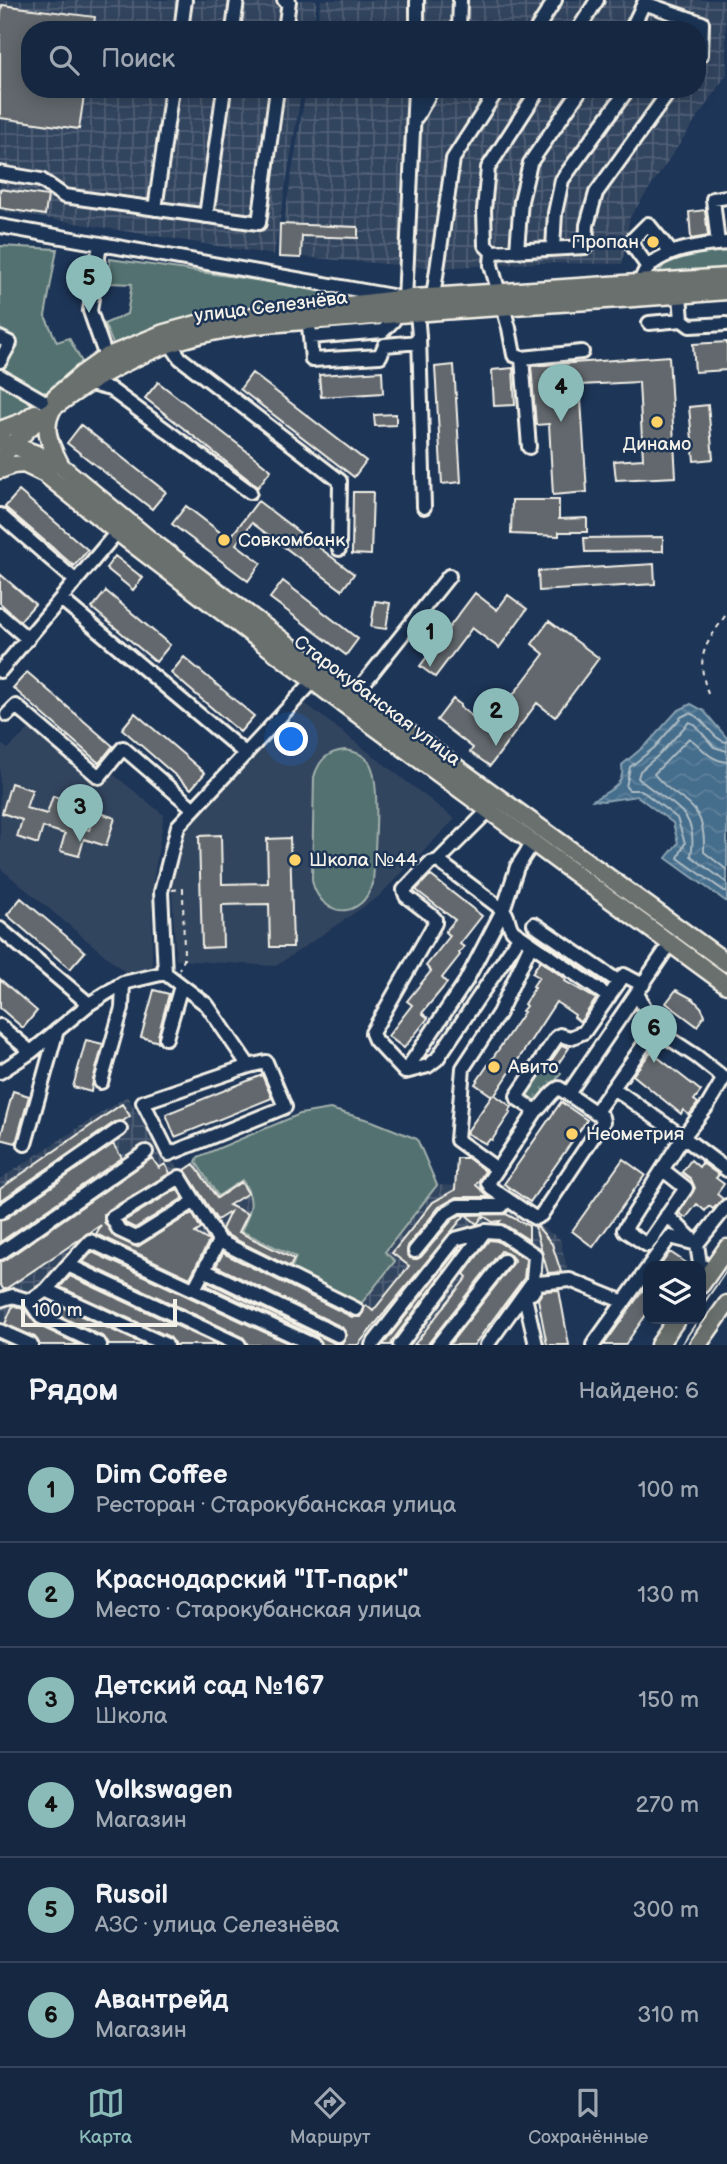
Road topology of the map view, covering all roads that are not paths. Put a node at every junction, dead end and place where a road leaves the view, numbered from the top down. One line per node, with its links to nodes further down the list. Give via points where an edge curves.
1 (185, 0): 8 (street)
2 (237, 0): 9 (street)
3 (284, 0): 10 (street, via 289,1)
4 (417, 0): 11 (street)
5 (460, 0): 12 (street)
6 (555, 0): 13 (street)
7 (597, 0): 14 (street)
8 (182, 21)
9 (234, 21)
10 (286, 21)
11 (417, 21)
12 (459, 21)
13 (542, 21)
14 (584, 21)
15 (636, 21): 16 (street, via 644,4)
16 (696, 21)
17 (171, 98): 30 (street)
18 (223, 98): 31 (street)
19 (276, 98): 31 (street, via 259,223)
20 (415, 98): 27 (street)
21 (427, 98): 27 (street)
22 (492, 98): 44 (street, via 453,159)
23 (533, 98): 37 (street, via 488,168 485,245)
24 (575, 98): 36 (street, via 530,163)
25 (621, 98): 35 (street, via 562,180)
26 (665, 98): 35 (street, via 596,193 586,247)
27 (415, 119): 47 (street)
28 (0, 173): 30 (street, via 41,180 64,196)
29 (727, 197): 34 (street, via 713,199)
30 (155, 209): 31 (street)
31 (206, 216)
32 (0, 226): 33 (street, улица Селезнёва)
33 (100, 244): 45 (street, улица Селезнёва); 57 (street, via 90,311)
34 (722, 244): 38 (street)
35 (553, 248): 36 (street)
36 (517, 249): 37 (street)
37 (492, 251): 46 (street)
38 (671, 252): 39 (street); 39 (street, via 648,224 630,242)
39 (648, 267): 41 (street)
40 (727, 277): 41 (main road, улица Селезнёва)
41 (641, 290): 43 (main road, улица Селезнёва); 46 (main road, улица Селезнёва)
42 (727, 291): 43 (main road, улица Селезнёва)
43 (680, 295): 49 (street)
44 (433, 297): 46 (main road, улица Селезнёва); 47 (main road, улица Селезнёва)
45 (353, 298): 47 (main road, улица Селезнёва); 50 (main road, улица Селезнёва)
46 (500, 300): 48 (main road, улица Селезнёва); 58 (street, via 514,355)
47 (400, 304): 48 (main road, улица Селезнёва); 50 (main road, улица Селезнёва); 50 (street, via 383,331)
48 (417, 312): 55 (street)
49 (682, 320): 51 (street); 52 (street, via 690,326)
50 (308, 323): 54 (main road, улица Селезнёва); 55 (street, via 312,360 380,356 385,345)
51 (649, 323)
52 (726, 324)
53 (0, 338): 59 (street, via 10,343)
54 (166, 339): 57 (main road, улица Селезнёва); 61 (main road, улица Селезнёва); 73 (street, via 180,358 340,481)
55 (419, 342): 70 (street)
56 (582, 352): 58 (street)
57 (106, 357): 62 (main road, улица Селезнёва)
58 (522, 358): 65 (street)
59 (0, 361)
60 (0, 376): 62 (street)
61 (90, 384): 62 (main road, улица Селезнёва); 69 (street, via 110,389)
62 (50, 406): 63 (main road, улица Селезнёва); 64 (main road, улица Селезнёва); 67 (main road, Старокубанская улица, via 47,437)
63 (0, 430)
64 (5, 443): 66 (main road, улица Селезнёва); 67 (main road, Старокубанская улица)
65 (529, 447)
66 (0, 460)
67 (61, 466): 80 (main road, Старокубанская улица)
68 (0, 470): 72 (main road, Старокубанская улица, via 24,464 38,470)
69 (250, 492)
70 (424, 506)
71 (0, 515): 75 (street)
72 (117, 532): 75 (street); 80 (main road, Старокубанская улица)
73 (338, 549)
74 (449, 576): 81 (street)
75 (76, 581): 76 (street)
76 (61, 599): 78 (street); 83 (street)
77 (0, 615): 78 (street)
78 (27, 639): 79 (street)
79 (0, 671)
80 (318, 676): 81 (main road, Старокубанская улица); 83 (street); 85 (main road, Старокубанская улица)
81 (355, 694): 93 (main road, Старокубанская улица)
82 (2, 716): 84 (street, via 16,706 99,777 124,748)
83 (246, 754): 84 (street)
84 (194, 809): 94 (street, via 178,826 161,892)
85 (488, 811): 86 (main road, Старокубанская улица); 87 (street)
86 (532, 844): 88 (street, via 517,867); 92 (main road, Старокубанская улица)
87 (438, 861): 88 (street); 108 (street, via 430,863 404,890 435,922 372,1032)
88 (503, 910): 91 (street, via 511,929); 108 (street, via 466,981)
89 (534, 924): 95 (street)
90 (0, 929): 100 (street)
91 (526, 940): 99 (street); 108 (street, via 433,1064); 119 (street, via 499,1013 461,1075 457,1140)
92 (670, 944): 97 (main road, Старокубанская улица); 98 (street)
93 (727, 963)
94 (173, 979): 96 (street); 104 (street); 106 (street, via 207,1006)
95 (619, 982): 98 (street, via 627,975); 99 (street)
96 (123, 984): 100 (street); 109 (street, via 122,1008)
97 (727, 985)
98 (640, 989): 102 (street); 111 (street)
99 (609, 997): 112 (street, via 578,1037 568,1042 558,1036 519,1093 518,1099)
100 (89, 1004): 103 (street)
101 (0, 1026): 105 (street)
102 (655, 1028): 110 (street); 115 (street, via 724,1079)
103 (57, 1030): 105 (street); 116 (street)
104 (166, 1038)
105 (31, 1052): 107 (street)
106 (249, 1066): 118 (street, via 143,1102); 118 (street, via 266,1062 285,1107)
107 (0, 1072)
108 (405, 1072)
109 (101, 1082)
110 (613, 1088): 113 (street); 115 (street)
111 (568, 1094): 112 (street, via 556,1089); 113 (street)
112 (536, 1111): 119 (street)
113 (595, 1113): 123 (street, via 604,1119 602,1125 539,1217)
114 (120, 1129): 126 (street)
115 (683, 1137): 120 (street); 121 (street)
116 (25, 1144)
117 (145, 1152): 133 (street)
118 (169, 1154): 122 (street)
119 (497, 1169): 123 (street, via 489,1186)
120 (663, 1170): 127 (street, via 686,1188); 127 (street, via 624,1230 647,1245)
121 (727, 1170)
122 (180, 1177): 124 (street); 124 (street, via 113,1218 119,1230 136,1238)
123 (507, 1199): 132 (street, via 502,1206 458,1206 446,1213)
124 (195, 1201): 129 (street)
125 (727, 1206): 130 (street)
126 (0, 1212)
127 (667, 1215): 130 (street)
128 (485, 1231): 157 (street, via 455,1239); 158 (street); 160 (street, via 500,1232 535,1255 533,1281)
129 (219, 1241): 137 (street); 148 (street)
130 (697, 1244): 135 (street, via 670,1237); 138 (street, via 700,1264)
131 (727, 1248): 138 (main road)
132 (415, 1251)
133 (0, 1252)
134 (504, 1261): 159 (street)
135 (653, 1261)
136 (68, 1265): 141 (street, via 90,1241); 142 (street); 155 (street)
137 (204, 1270): 141 (street); 151 (street)
138 (711, 1271): 140 (main road)
139 (643, 1275): 146 (street)
140 (706, 1278)
141 (194, 1289): 156 (street)
142 (46, 1290): 144 (street); 154 (street)
143 (0, 1300): 144 (street, via 13,1296)
144 (30, 1301): 153 (street, via 41,1317)
145 (526, 1301): 146 (street, via 538,1283 570,1280); 161 (street); 162 (street)
146 (624, 1302): 163 (street)
147 (727, 1304): 165 (main road)
148 (356, 1309)
149 (674, 1324): 164 (main road)
150 (0, 1331): 152 (street)
151 (338, 1335)
152 (31, 1345)
153 (100, 1345)
154 (166, 1345)
155 (239, 1345)
156 (313, 1345)
157 (372, 1345)
158 (400, 1345)
159 (438, 1345)
160 (487, 1345)
161 (496, 1345)
162 (536, 1345)
163 (593, 1345)
164 (659, 1345)
165 (698, 1345)

